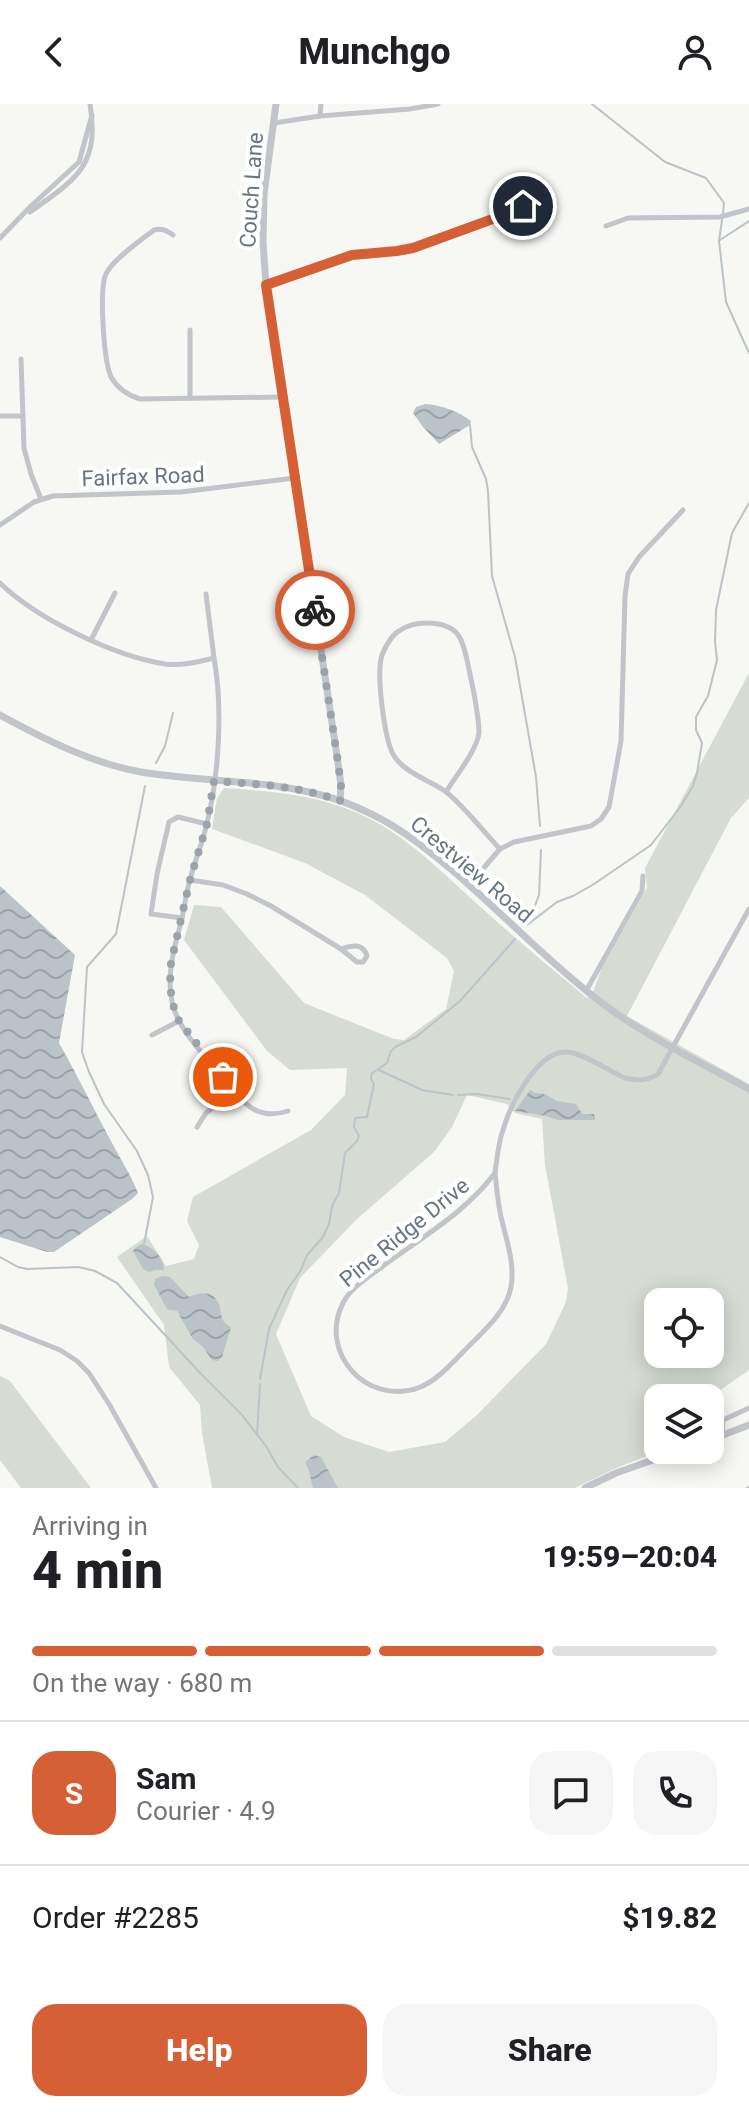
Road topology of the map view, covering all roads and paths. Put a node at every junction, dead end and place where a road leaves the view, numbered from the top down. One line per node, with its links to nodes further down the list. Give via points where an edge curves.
1 (90, 104): 12 (street, via 93,127 85,166)
2 (276, 104): 7 (street, Couch Lane)
3 (321, 104): 6 (street)
4 (438, 104): 5 (street)
5 (390, 107): 6 (street)
6 (320, 116): 7 (street)
7 (274, 123): 13 (street, Couch Lane, via 264,194)
8 (534, 198): 13 (street, via 413,248 352,255)
9 (749, 209): 10 (street, via 720,217 628,218)
10 (606, 226)
11 (173, 235): 17 (street, via 154,230 106,272 105,343 110,374 129,396)
12 (0, 238)
13 (266, 285): 16 (street, Couch Lane)
14 (190, 330): 17 (street)
15 (21, 359): 19 (street)
16 (282, 397): 17 (street); 20 (street, Couch Lane)
17 (190, 398)
18 (0, 416): 19 (street)
19 (22, 416): 21 (street, via 24,448)
20 (295, 478): 21 (street, Fairfax Road, via 208,490); 32 (street, Couch Lane)
21 (41, 499): 23 (street, Fairfax Road)
22 (683, 510): 34 (street, via 628,574 621,741 609,807 591,826)
23 (0, 525)
24 (0, 583): 27 (street, via 50,620)
25 (115, 593): 27 (street)
26 (206, 594): 28 (street)
27 (91, 640): 28 (street, via 164,664)
28 (214, 658): 30 (street, via 219,711)
29 (0, 715): 30 (street, Crestview Road, via 100,761)
30 (214, 781): 32 (street, Crestview Road, via 295,789); 33 (street)
31 (446, 792): 31 (street, via 392,755 383,716 380,671 388,643 398,631 434,622 461,638 479,735); 34 (street)
32 (340, 801): 37 (street, Crestview Road, via 420,843)
33 (207, 824): 36 (street); 39 (street, via 178,817 169,822 151,914)
34 (500, 849): 37 (street)
35 (643, 876): 41 (street, via 642,891)
36 (190, 880): 39 (street); 40 (street, via 247,894)
37 (469, 885): 41 (street, Crestview Road)
38 (749, 909): 44 (street, Pine Ridge Drive)
39 (182, 918): 42 (street, via 170,983)
40 (341, 949): 40 (street, via 357,962 367,956 361,946)
41 (586, 991): 44 (street, Crestview Road)
42 (179, 1021): 43 (street); 46 (street)
43 (152, 1035)
44 (673, 1047): 45 (street, Crestview Road); 49 (street, Pine Ridge Drive, via 658,1074 642,1080 625,1078 569,1052 547,1059 526,1081 509,1113)
45 (749, 1089)
46 (234, 1091): 47 (street, via 258,1112); 48 (street)
47 (288, 1111)
48 (197, 1127)
49 (495, 1173): 49 (street, Pine Ridge Drive, via 468,1204 344,1300 338,1341 358,1378 386,1391 424,1386 499,1314 512,1277)
50 (0, 1326): 56 (street, via 60,1350 89,1373)
51 (749, 1408): 52 (street)
52 (724, 1420)
53 (749, 1425): 54 (street)
54 (724, 1434)
55 (644, 1463): 57 (street)
56 (156, 1488)
57 (585, 1488)

